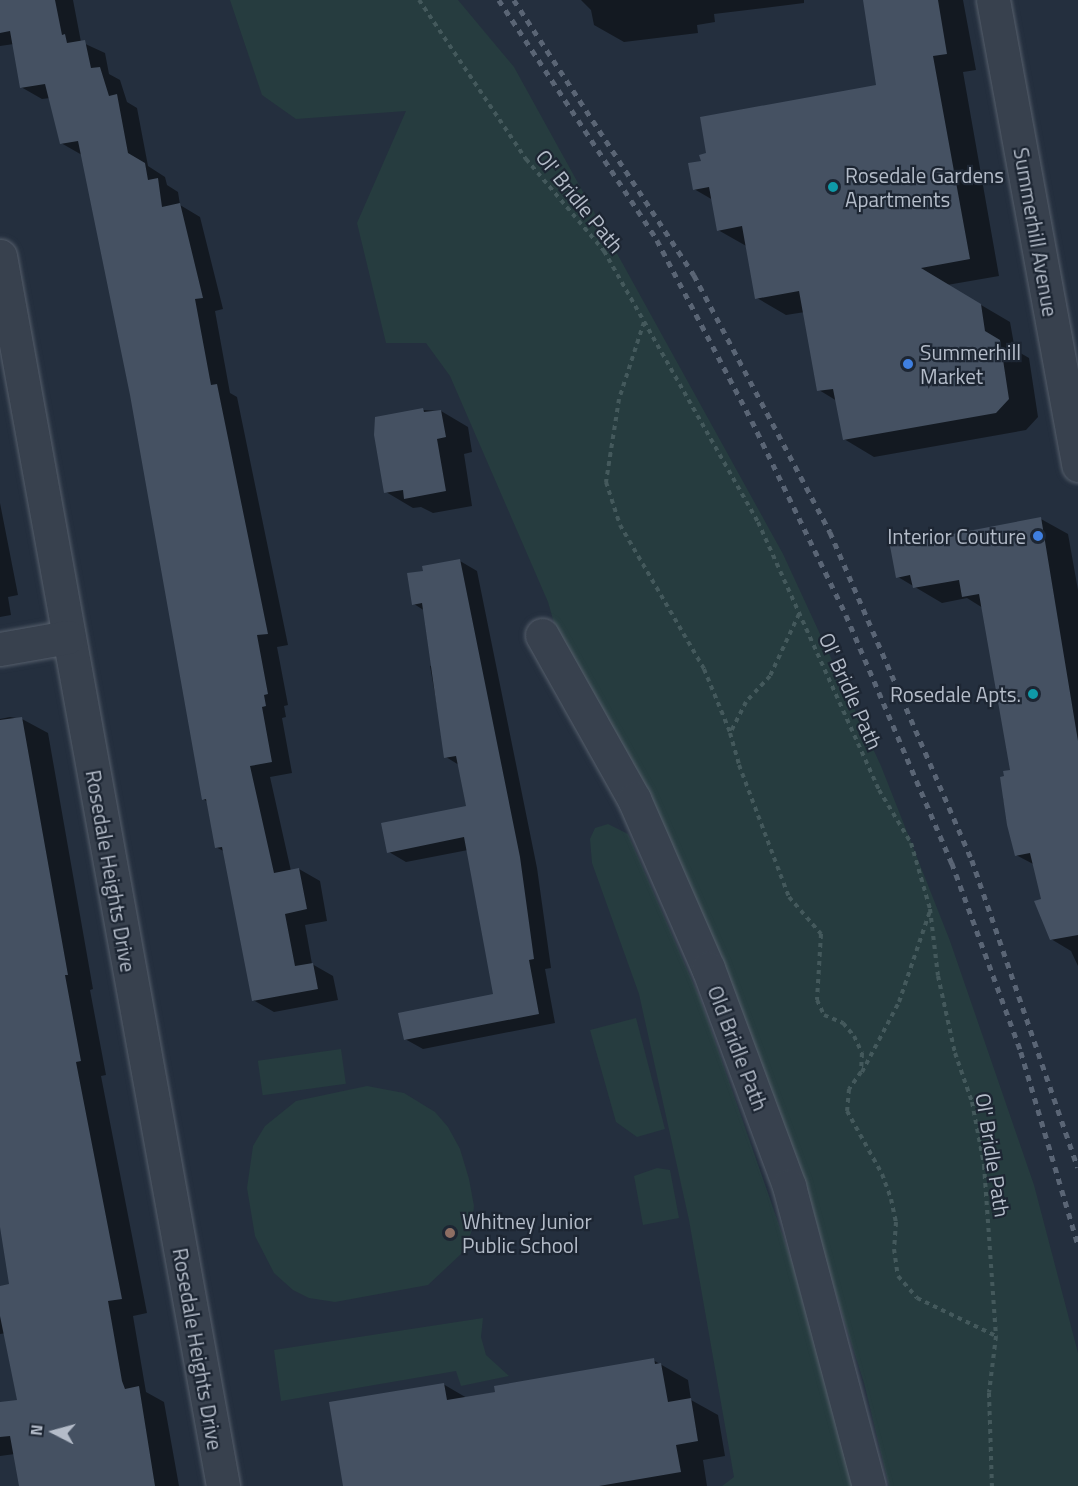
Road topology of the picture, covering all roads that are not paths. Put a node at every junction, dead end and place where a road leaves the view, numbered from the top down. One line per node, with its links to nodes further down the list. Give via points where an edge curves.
1 (993, 0): 3 (street, Summerhill Avenue)
2 (0, 256): 5 (street, Rosedale Heights Drive)
3 (1078, 465)
4 (542, 635): 8 (street, Old Bridle Path, via 634,800 708,968 789,1186)
5 (68, 637): 6 (street); 7 (street, Rosedale Heights Drive)
6 (0, 649)
7 (223, 1486)
8 (869, 1486)

